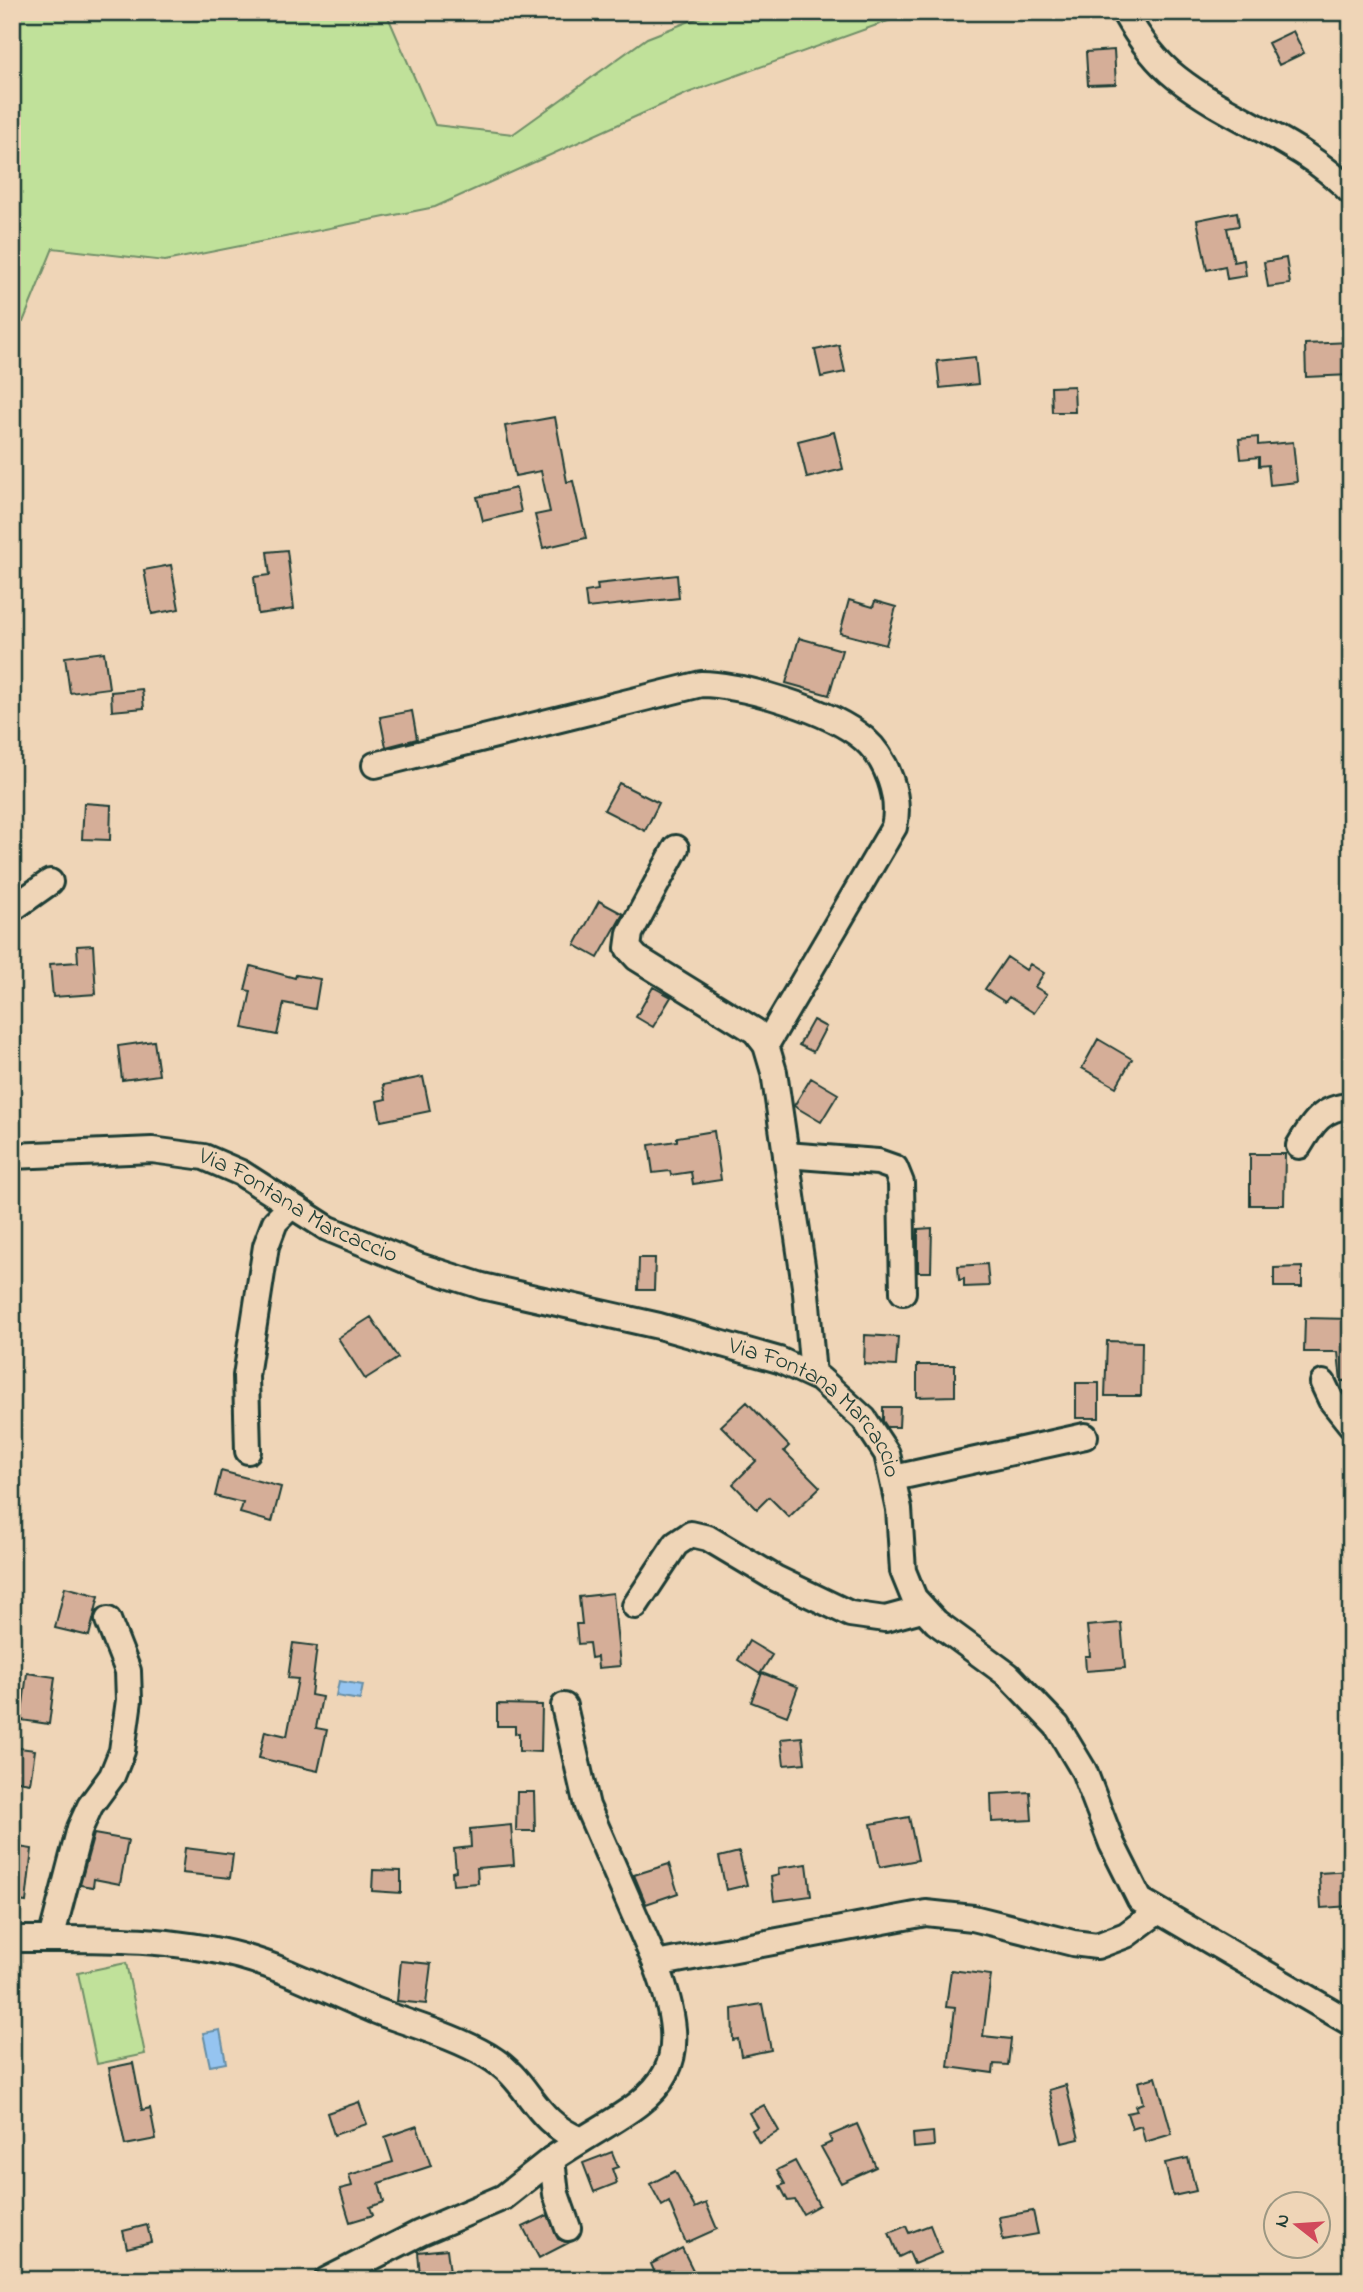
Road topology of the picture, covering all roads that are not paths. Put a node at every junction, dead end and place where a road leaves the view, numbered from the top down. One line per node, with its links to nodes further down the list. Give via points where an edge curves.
1 (1124, 12): 2 (street, via 1153,55 1178,79 1309,155)
2 (1351, 192)
3 (375, 765): 7 (street, via 701,684 768,695 856,733 877,755 891,782 894,827)
4 (676, 848): 7 (street, via 630,933 630,952 750,1027)
5 (50, 882): 6 (street)
6 (12, 909)
7 (766, 1045): 10 (street)
8 (1351, 1106): 9 (street, via 1331,1108 1318,1116)
9 (1298, 1146)
10 (786, 1155): 13 (street, via 878,1162 895,1168 901,1183); 14 (street)
11 (12, 1156): 12 (street, Via Fontana Marcaccio, via 152,1150 186,1153 233,1169)
12 (290, 1208): 14 (street, Via Fontana Marcaccio, via 347,1238 439,1273 659,1326 779,1360); 18 (street, via 275,1222 266,1246 246,1376)
13 (902, 1292)
14 (813, 1375): 19 (street, Via Fontana Marcaccio, via 864,1419 883,1447)
15 (1323, 1383): 16 (street)
16 (1351, 1425)
17 (1085, 1436): 19 (street)
18 (248, 1451)
19 (894, 1478): 21 (street, Via Fontana Marcaccio, via 903,1571)
20 (635, 1606): 21 (street, via 676,1544 691,1534 708,1538 850,1615 885,1619)
21 (922, 1609): 24 (street, Via Fontana Marcaccio, via 1008,1675 1057,1726 1084,1771 1130,1884 1140,1900)
22 (108, 1620): 26 (street, via 128,1671 122,1751 80,1828)
23 (564, 1706): 27 (street, via 587,1807)
24 (1157, 1912): 27 (street, via 1126,1936 1097,1946 973,1917 926,1913); 28 (street, Via Fontana Marcaccio)
25 (12, 1939): 26 (street)
26 (51, 1939): 29 (street, via 169,1943 271,1966 490,2057 520,2083 549,2124)
27 (656, 1964): 29 (street, via 673,2012 670,2068 647,2099)
28 (1351, 2024)
29 (581, 2140): 30 (street)
30 (552, 2159): 31 (street, via 556,2194); 32 (street, via 503,2197)
31 (569, 2228)
32 (327, 2280)

